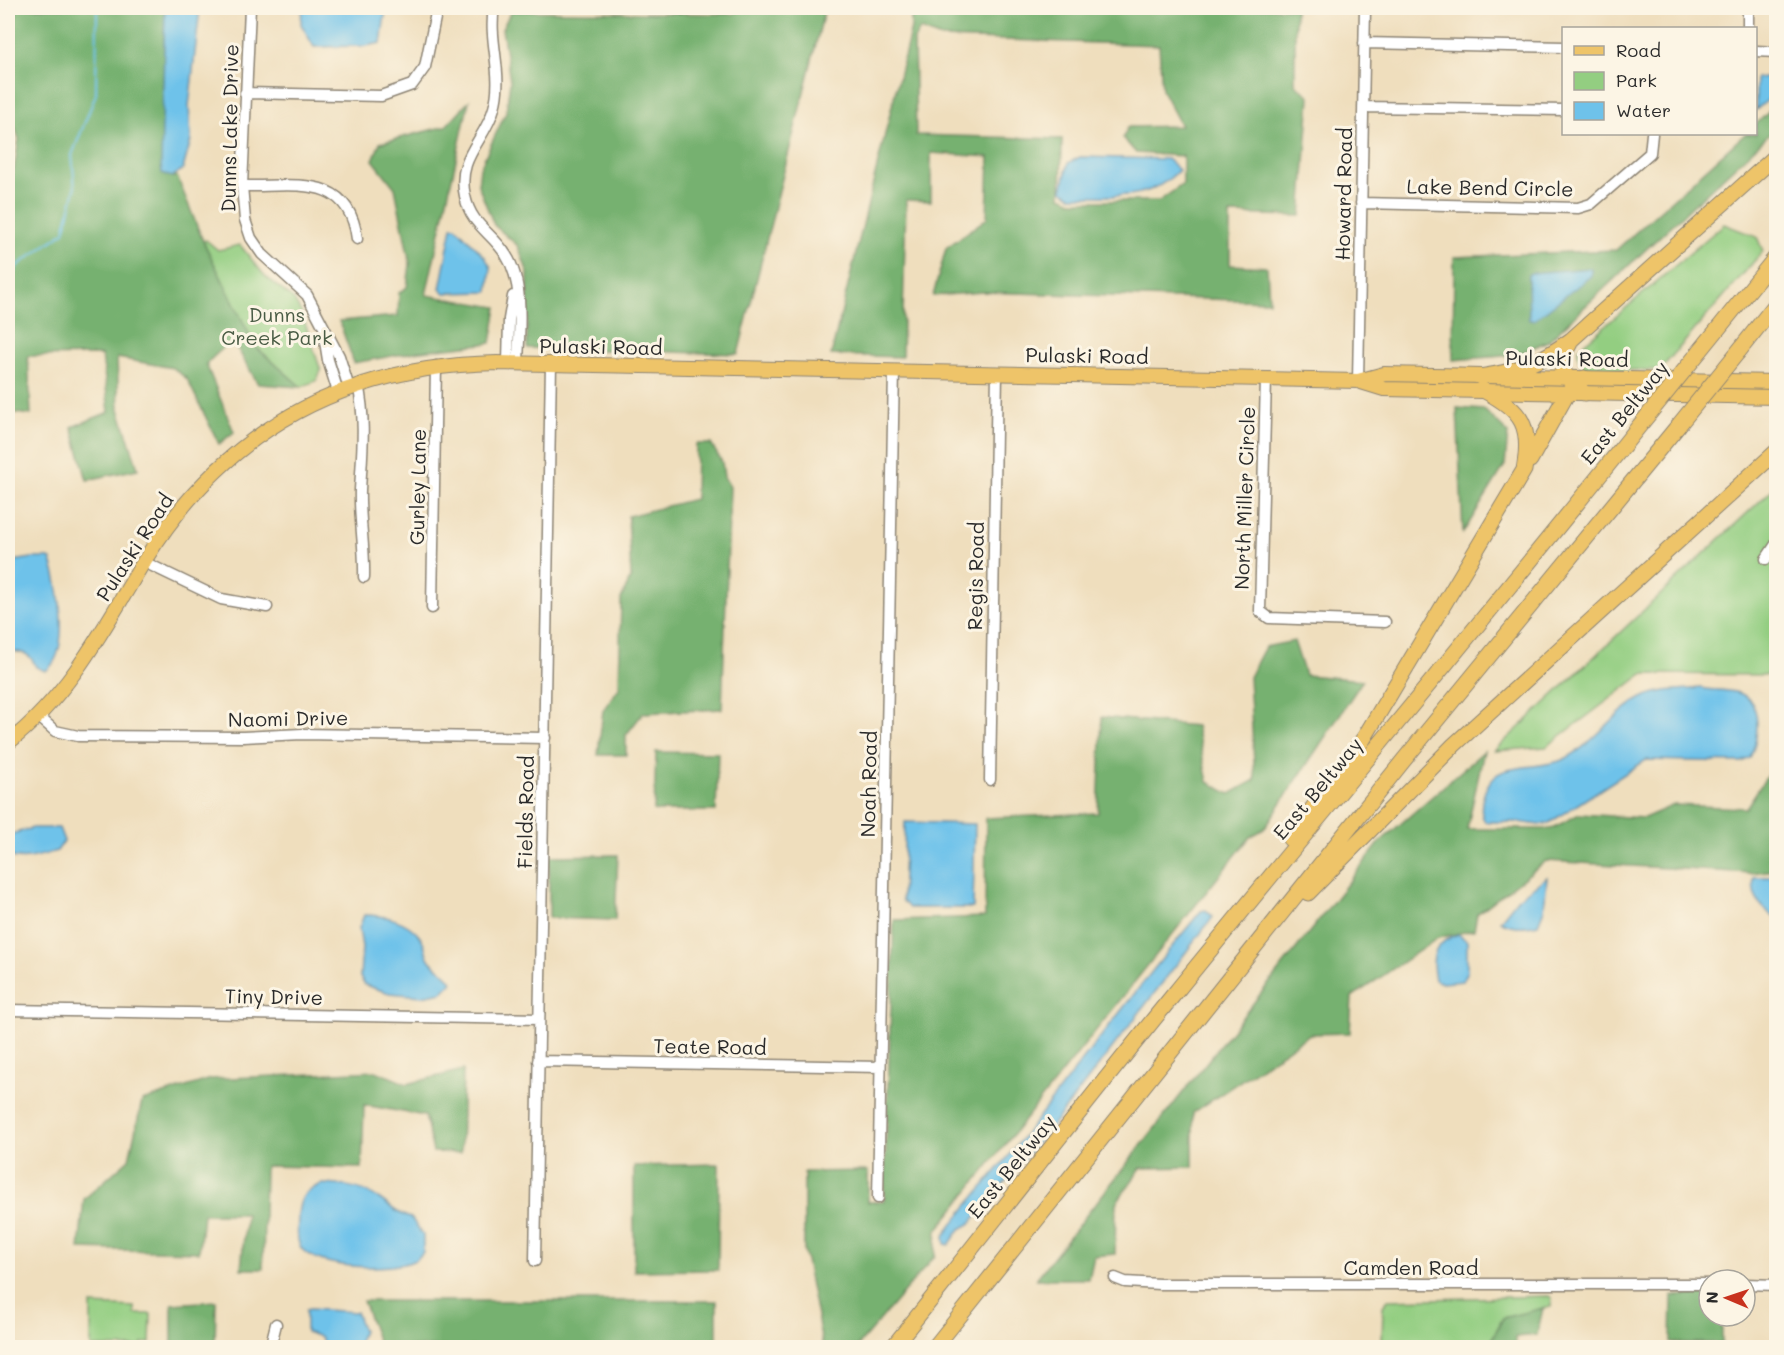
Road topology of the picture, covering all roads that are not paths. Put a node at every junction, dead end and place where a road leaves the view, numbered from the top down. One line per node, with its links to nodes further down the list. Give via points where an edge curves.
1 (250, 8): 11 (street, Dunns Lake Drive)
2 (437, 8): 11 (street, via 426,67 412,85 381,96)
3 (494, 8): 22 (street, via 493,39 499,80 494,108 470,151 463,183 477,225 508,257 519,318)
4 (1365, 8): 7 (street, Howard Road)
5 (1748, 8): 6 (street)
6 (1748, 27)
7 (1364, 43): 8 (street); 12 (street, Howard Road)
8 (1562, 47)
9 (1757, 51): 10 (street)
10 (1776, 52)
11 (245, 93): 16 (street, Dunns Lake Drive)
12 (1363, 107): 13 (street); 17 (street, Howard Road)
13 (1562, 110)
14 (1652, 135): 17 (street, Lake Bend Circle, via 1650,153 1591,204 1578,208)
15 (1776, 156): 21 (highway)
16 (242, 186): 18 (street, via 313,187 336,194 355,222); 32 (street, Dunns Lake Drive, via 243,213 251,238 262,254 307,295 339,356)
17 (1361, 203): 28 (street, Howard Road)
18 (357, 239)
19 (1776, 256): 48 (highway, East Beltway, bridge, via 1510,588)
20 (1776, 304): 47 (highway, bridge)
21 (1571, 340): 30 (highway, via 1545,359); 31 (highway, via 1562,356 1561,368)
22 (513, 363): 23 (main road, Pulaski Road); 24 (main road, Pulaski Road)
23 (551, 364): 25 (main road, Pulaski Road); 44 (street, Fields Road)
24 (436, 366): 32 (main road, Pulaski Road); 41 (street, Gurley Lane)
25 (894, 371): 26 (main road, Pulaski Road); 52 (street, Noah Road)
26 (997, 373): 27 (main road, Pulaski Road); 46 (street, Regis Road)
27 (1266, 379): 28 (main road, Pulaski Road); 42 (street, North Miller Circle, via 1259,606 1264,616)
28 (1358, 381): 30 (main road, Pulaski Road, via 1384,389)
29 (1776, 382): 31 (main road, Pulaski Road)
30 (1483, 384): 31 (main road, Pulaski Road); 35 (highway, via 1522,420 1528,441)
31 (1576, 385): 33 (main road, Pulaski Road); 35 (highway)
32 (348, 388): 38 (main road, Pulaski Road, via 288,416 225,462 177,513); 39 (street, Dunns Lake Drive, via 362,400 360,492)
33 (1776, 397)
34 (1776, 452): 47 (highway, via 1454,745)
35 (1524, 470): 48 (highway, via 1364,738)
36 (1776, 544): 37 (street)
37 (1766, 559)
38 (144, 562): 40 (street, via 220,599); 43 (main road, Pulaski Road, via 81,666)
39 (364, 577)
40 (267, 607)
41 (432, 608)
42 (1385, 622)
43 (38, 716): 44 (street, Naomi Drive, via 55,731 78,736); 45 (main road, Pulaski Road)
44 (545, 738): 50 (street, Fields Road)
45 (8, 742)
46 (990, 780)
47 (1245, 957): 62 (highway)
48 (1169, 1000): 61 (highway, East Beltway)
49 (8, 1010): 50 (street, Tiny Drive)
50 (539, 1019): 51 (street, Fields Road)
51 (538, 1061): 52 (street, Teate Road); 54 (street, Fields Road)
52 (880, 1068): 53 (street, Noah Road)
53 (878, 1198)
54 (535, 1261)
55 (1115, 1278): 56 (street, Camden Road, via 1159,1284)
56 (1697, 1284)
57 (1757, 1284): 58 (street)
58 (1776, 1285)
59 (276, 1324): 60 (street)
60 (270, 1347)
61 (892, 1347)
62 (934, 1347)

